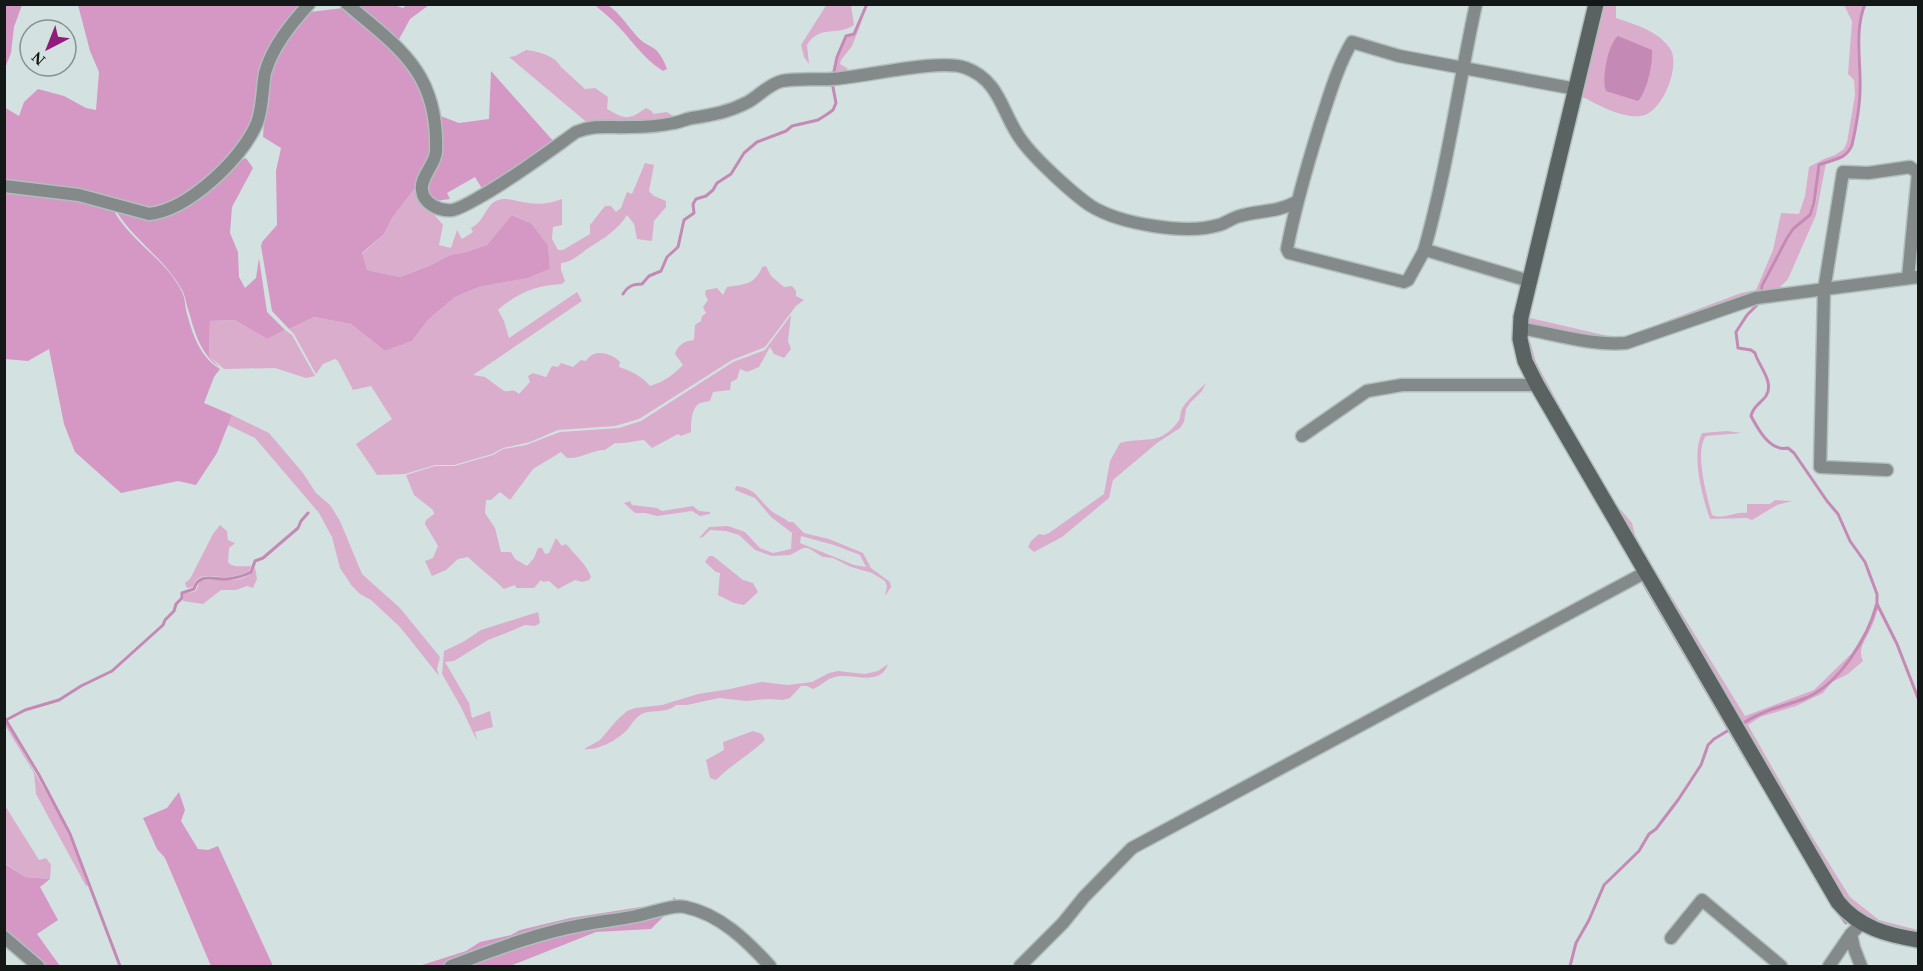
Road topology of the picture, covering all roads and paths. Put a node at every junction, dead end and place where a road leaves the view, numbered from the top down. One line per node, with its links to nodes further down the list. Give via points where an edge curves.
1 (309, 4): 7 (street, via 270,58 256,125 220,175 174,206 148,214 79,195)
2 (347, 4): 8 (street, via 400,49 418,71 436,123 436,156 422,190 425,200 441,209 453,210 499,186 576,132 591,126 645,126 712,115 741,105 782,81 856,77 936,65 965,67 981,75 999,96 1023,142 1073,192 1092,207 1113,215 1151,226 1195,228 1285,208)
3 (1476, 4): 5 (street)
4 (1596, 4): 6 (main road)
5 (1462, 67): 6 (street); 8 (street, via 1399,56 1352,42 1326,106); 9 (street, via 1448,154)
6 (1576, 89): 11 (main road)
7 (4, 186)
8 (1296, 202): 9 (street, via 1289,252 1404,282)
9 (1424, 251): 11 (street)
10 (1913, 277): 12 (street); 12 (street, via 1918,173 1910,168 1843,172)
11 (1529, 281): 13 (main road)
12 (1824, 290): 13 (street, via 1756,298 1626,343); 16 (street, via 1821,467)
13 (1520, 328): 14 (main road, via 1525,361)
14 (1537, 385): 15 (street, via 1402,385 1367,391); 17 (main road)
15 (1302, 436)
16 (1887, 471)
17 (1646, 572): 18 (main road, via 1833,894); 25 (street, via 1132,848)
18 (1857, 928): 21 (main road); 27 (street); 28 (street, via 1854,948)
19 (4, 937): 22 (street)
20 (1671, 938): 26 (street, via 1702,900)
21 (1918, 940)
22 (38, 966)
23 (451, 966): 24 (street, via 524,939 683,906 703,912 735,932)
24 (770, 966)
25 (1020, 966)
26 (1781, 966)
27 (1829, 966)
28 (1861, 966)

